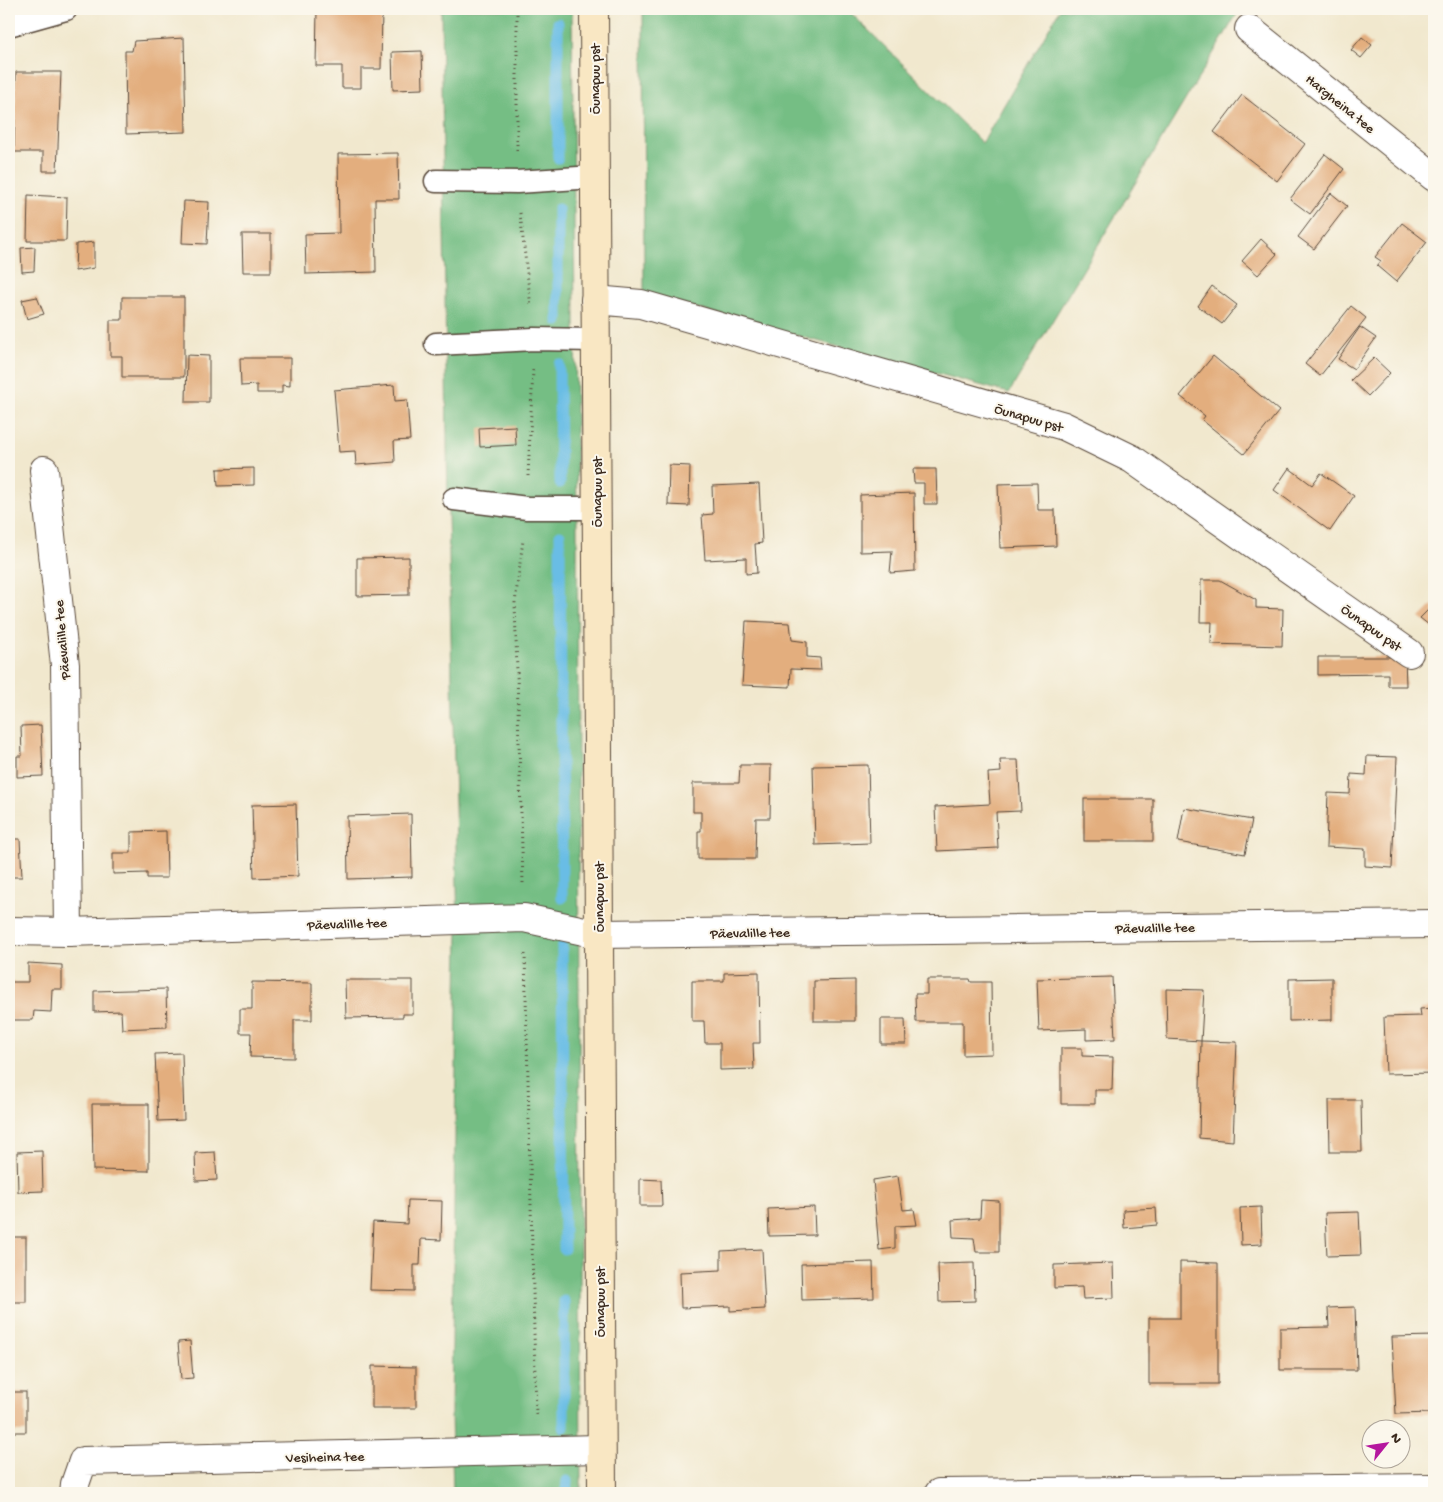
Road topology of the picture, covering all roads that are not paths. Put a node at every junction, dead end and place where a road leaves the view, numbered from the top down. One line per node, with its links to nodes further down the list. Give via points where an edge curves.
1 (66, 9): 3 (lane)
2 (594, 9): 5 (street, Õunapuu pst)
3 (9, 25)
4 (1249, 29): 6 (street, Hargheina tee)
5 (594, 177): 7 (lane, via 517,182); 8 (street, Õunapuu pst)
6 (1434, 177)
7 (436, 181)
8 (595, 300): 9 (street, Õunapuu pst); 14 (street, Õunapuu pst, via 642,304 1064,426 1132,459)
9 (595, 340): 10 (lane, via 534,339); 13 (street, Õunapuu pst)
10 (436, 344)
11 (44, 470): 17 (street, Päevalille tee, via 65,665)
12 (454, 499): 13 (lane, via 527,508)
13 (596, 508): 18 (street, Õunapuu pst)
14 (1409, 653)
15 (1434, 924): 18 (street, Päevalille tee)
16 (9, 931): 17 (street, Päevalille tee)
17 (68, 932): 18 (street, Päevalille tee, via 524,918)
18 (598, 934): 19 (street, Õunapuu pst)
19 (600, 1449): 21 (street, Vesiheina tee, via 83,1461); 22 (street, Õunapuu pst)
20 (1434, 1488): 23 (street)
21 (74, 1493)
22 (602, 1493)
23 (940, 1493)

